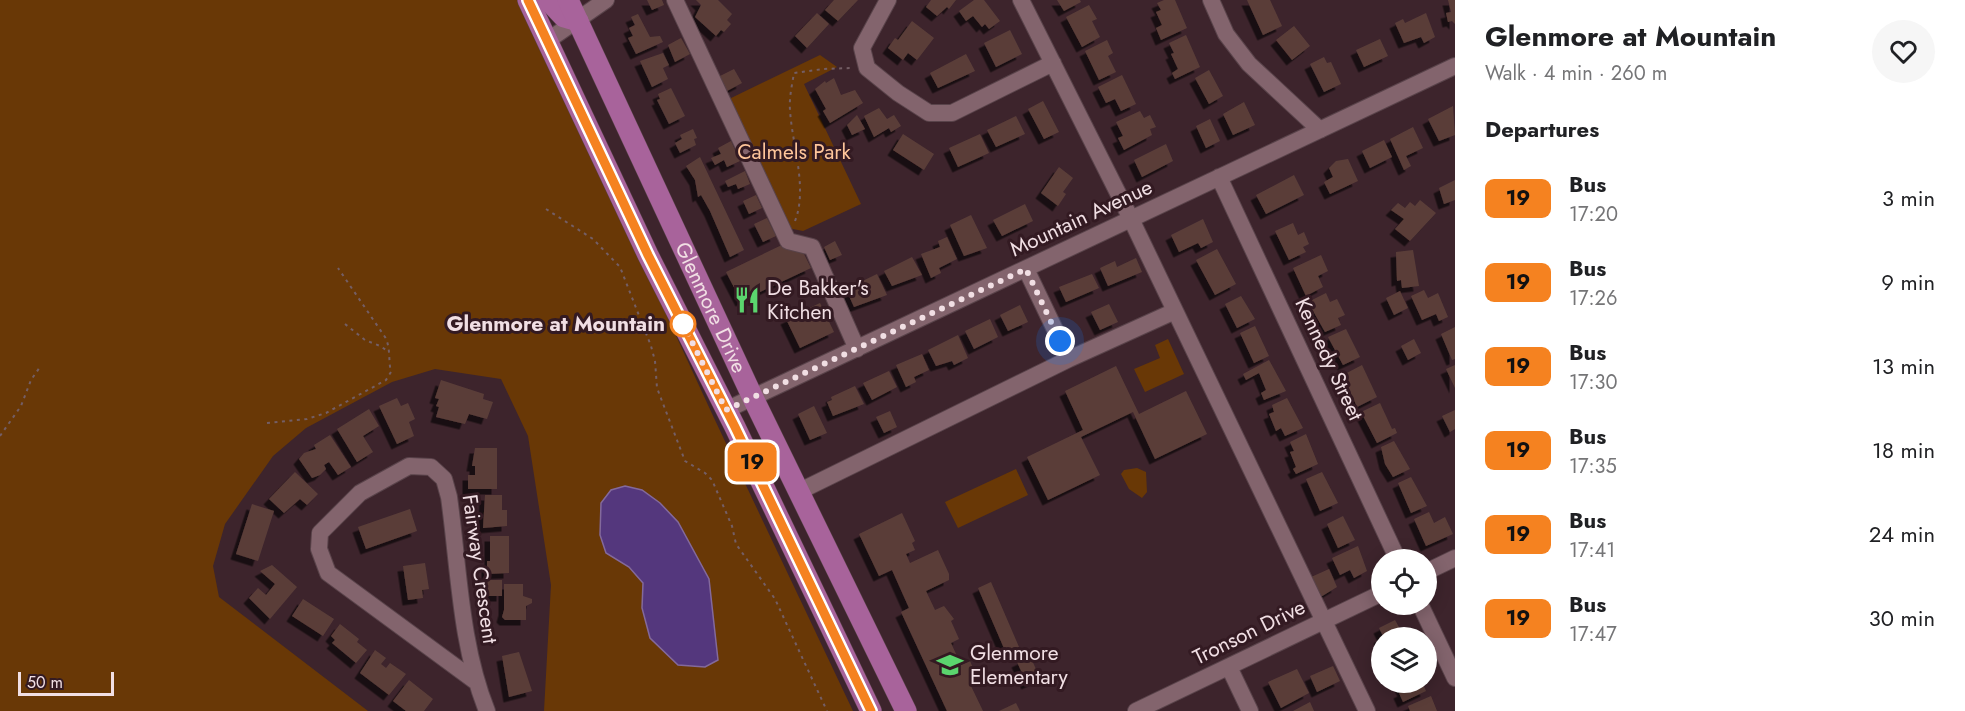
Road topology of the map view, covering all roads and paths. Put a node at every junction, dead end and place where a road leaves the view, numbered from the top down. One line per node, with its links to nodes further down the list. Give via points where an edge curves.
1 (528, 0): 10 (main road, Glenmore Drive)
2 (548, 0): 9 (main road, via 564,17)
3 (567, 0): 9 (main road, Glenmore Drive)
4 (606, 0): 9 (street)
5 (675, 0): 18 (street)
6 (888, 0): 13 (street, via 862,48)
7 (1021, 0): 11 (street)
8 (1211, 0): 14 (street, via 1226,34 1249,64)
9 (578, 21): 10 (street); 28 (main road, Glenmore Drive)
10 (547, 41): 19 (main road, Glenmore Drive)
11 (1053, 63): 13 (street, via 952,113 929,113); 17 (street)
12 (1455, 66): 14 (street, Mountain Avenue)
13 (867, 68): 18 (path, via 794,73 789,108 800,210)
14 (1320, 130): 15 (street, Mountain Avenue)
15 (1220, 177): 17 (street, Mountain Avenue); 33 (street, Kennedy Street)
16 (546, 208): 43 (path, via 605,248 620,267 651,346 657,388 685,461 712,480 736,544 775,599)
17 (1131, 219): 21 (street, Mountain Avenue); 22 (street)
18 (788, 241): 24 (street, via 812,247)
19 (648, 255): 28 (main road, via 715,355); 29 (main road, Glenmore Drive)
20 (338, 268): 25 (path, via 385,337 390,346)
21 (1026, 269): 24 (street, Mountain Avenue); 26 (street)
22 (1175, 310): 26 (street); 38 (street)
23 (345, 324): 25 (path, via 364,340)
24 (857, 349): 28 (street, Mountain Avenue)
25 (388, 352): 30 (path, via 391,372 386,380 326,413)
26 (1069, 359): 32 (street)
27 (40, 367): 31 (path, via 21,406)
28 (753, 398): 29 (street, Mountain Avenue); 32 (main road, Glenmore Drive)
29 (726, 410): 44 (main road, Glenmore Drive)
30 (267, 423)
31 (0, 436)
32 (800, 491): 45 (main road, Glenmore Drive)
33 (1393, 549)
34 (1455, 558): 35 (street)
35 (1437, 567)
36 (1371, 598): 38 (street, Tronson Drive)
37 (1425, 615): 40 (street)
38 (1324, 621): 39 (street, Tronson Drive); 48 (street)
39 (1229, 667): 46 (street, Tronson Drive); 47 (street)
40 (1455, 678)
41 (475, 681): 41 (street, Fairway Crescent, via 444,479 431,467 409,466 360,493 320,533 319,549 328,573); 42 (street, Fairway Crescent)
42 (487, 711)
43 (827, 711)
44 (871, 711)
45 (906, 711)
46 (1136, 711)
47 (1250, 711)
48 (1367, 711)

